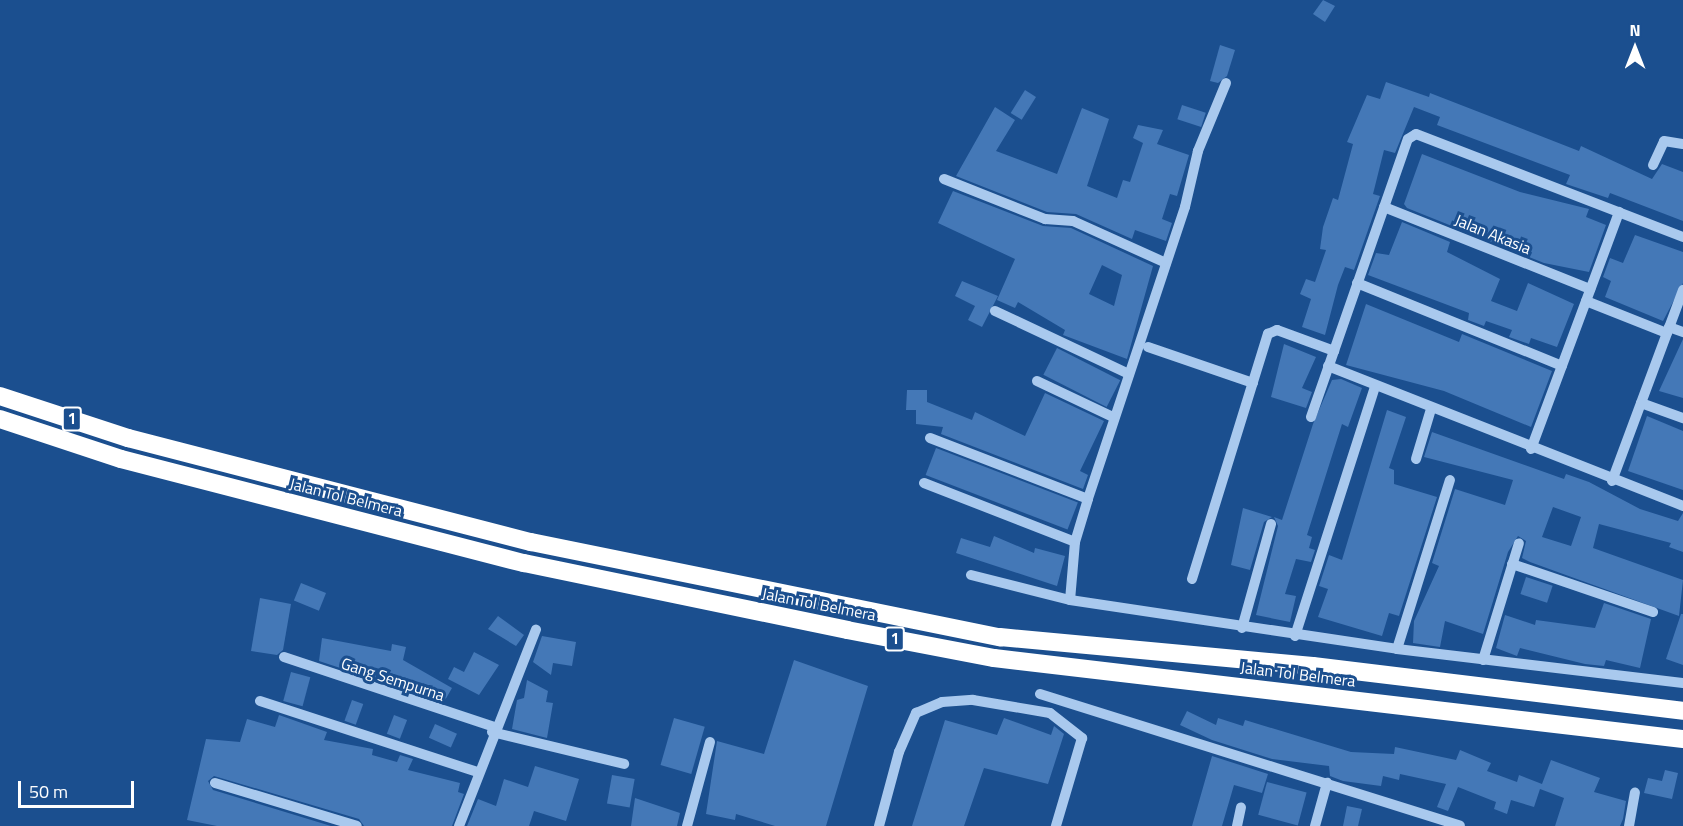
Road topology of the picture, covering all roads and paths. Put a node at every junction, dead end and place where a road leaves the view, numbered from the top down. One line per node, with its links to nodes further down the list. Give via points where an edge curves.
1 (1226, 83): 8 (street, via 1198,151)
2 (1683, 144): 3 (street, via 1664,141)
3 (1653, 165)
4 (944, 179): 8 (street, via 1045,219 1073,221)
5 (1384, 207): 6 (street, via 1408,139 1423,134); 9 (street); 10 (street, Jalan Akasia)
6 (1619, 212): 7 (street); 10 (street)
7 (1683, 237)
8 (1166, 263): 20 (street)
9 (1357, 283): 17 (street); 19 (street)
10 (1590, 289): 12 (street)
11 (1683, 290): 14 (street)
12 (1586, 301): 14 (street); 19 (street)
13 (995, 311): 20 (street)
14 (1668, 330): 15 (street); 25 (street)
15 (1683, 332)
16 (1148, 347): 22 (street)
17 (1334, 351): 18 (street); 22 (street, via 1273,330)
18 (1328, 366): 23 (street); 28 (street)
19 (1562, 366): 32 (street)
20 (1129, 374): 27 (street)
21 (1037, 381): 27 (street)
22 (1253, 383): 44 (street)
23 (1375, 387): 26 (street); 49 (street)
24 (8, 398): 56 (highway, Jalan Tol Belmera / 1, via 140,441 531,542 1000,637 1313,666)
25 (1641, 403): 29 (street); 35 (street)
26 (1431, 409): 32 (street); 33 (street)
27 (1113, 417): 37 (street)
28 (1311, 417)
29 (1683, 418)
30 (6, 421): 58 (highway, Jalan Tol Belmera / 1, via 121,459 525,563 982,656)
31 (930, 438): 37 (street)
32 (1532, 448): 35 (street)
33 (1416, 459)
34 (1450, 480): 50 (street)
35 (1612, 481): 38 (street)
36 (924, 483): 40 (street)
37 (1088, 498): 40 (street)
38 (1683, 506)
39 (1271, 524): 47 (street)
40 (1075, 542): 45 (street)
41 (1519, 543): 42 (street)
42 (1512, 564): 46 (street); 52 (street)
43 (971, 575): 45 (street)
44 (1192, 579)
45 (1070, 600): 47 (street)
46 (1653, 612)
47 (1242, 628): 49 (street)
48 (536, 630): 57 (street, via 522,674)
49 (1295, 636): 50 (street)
50 (1397, 649): 52 (street)
51 (284, 657): 57 (street, Gang Sempurna)
52 (1483, 660): 53 (street)
53 (1683, 683)
54 (1040, 694): 63 (street)
55 (260, 701): 61 (street)
56 (1683, 711)
57 (493, 730): 60 (street, Gang Sempurna); 61 (street)
58 (1683, 739)
59 (710, 742): 69 (street)
60 (624, 764)
61 (477, 771): 68 (street)
62 (215, 783): 67 (street)
63 (1327, 783): 66 (street); 73 (street)
64 (1635, 792): 75 (street)
65 (1241, 807): 72 (street)
66 (1429, 821): 74 (street)
67 (357, 826)
68 (459, 826)
69 (687, 826)
70 (879, 826): 71 (street, via 916,713 942,702 972,700 1050,713 1082,738)
71 (1056, 826)
72 (1237, 826)
73 (1316, 826)
74 (1460, 826)
75 (1629, 826)

